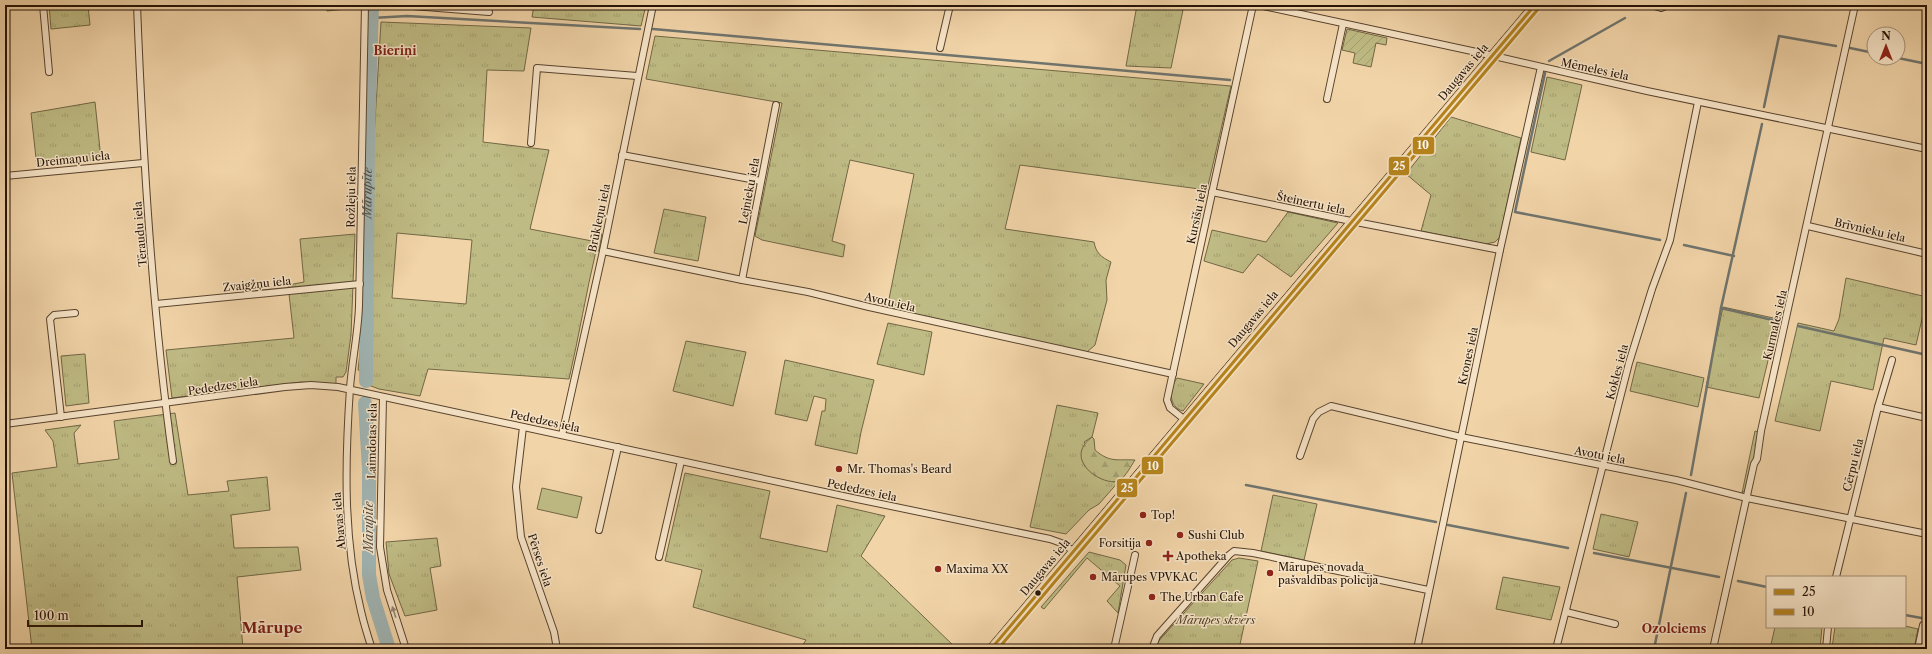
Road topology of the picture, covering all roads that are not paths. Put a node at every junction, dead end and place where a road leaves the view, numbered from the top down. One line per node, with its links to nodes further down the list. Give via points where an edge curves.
1 (43, 5): 18 (street)
2 (137, 5): 27 (street, Tēraudu iela)
3 (365, 5): 37 (street, Rožleju iela)
4 (400, 5): 13 (street)
5 (653, 5): 19 (street, Brūkleņu iela)
6 (950, 5): 15 (street)
7 (1253, 5): 30 (street, Kursīšu iela)
8 (1259, 5): 14 (street, Mēmeles iela)
9 (1535, 5): 16 (main road, Daugavas iela)
10 (1651, 5): 11 (street, via 1661,8)
11 (1668, 5)
12 (1856, 5): 23 (street, Kurmales iela)
13 (489, 12)
14 (1344, 24): 16 (street, Mēmeles iela); 20 (street)
15 (940, 48)
16 (1492, 55): 17 (street, Mēmeles iela); 31 (main road, Daugavas iela)
17 (1541, 67): 21 (street, Mēmeles iela); 33 (street, Krones iela)
18 (48, 72)
19 (637, 76): 24 (street, via 537,68); 26 (street, Brūkleņu iela)
20 (1327, 99)
21 (1698, 102): 23 (street, Mēmeles iela); 57 (street, Kokles iela, via 1672,233 1638,332)
22 (776, 105): 29 (street, Lejnieku iela)
23 (1829, 129): 25 (street, Mēmeles iela); 32 (street, Kurmales iela)
24 (531, 143)
25 (1927, 150)
26 (622, 155): 29 (street); 34 (street, Brūkleņu iela)
27 (143, 163): 28 (street, Dreimaņu iela); 38 (street, Tēraudu iela)
28 (5, 176)
29 (761, 181): 36 (street, Lejnieku iela)
30 (1212, 192): 31 (street, Šteinertu iela); 41 (street, Kursīšu iela)
31 (1351, 221): 33 (street, Šteinertu iela); 48 (main road, Daugavas iela)
32 (1808, 226): 35 (street, Brīvnieku iela); 58 (street, Kurmales iela)
33 (1500, 250): 52 (street, Krones iela)
34 (603, 251): 36 (street, Avotu iela); 51 (street, Brūkleņu iela)
35 (1927, 254)
36 (742, 280): 41 (street, Avotu iela, via 808,292)
37 (360, 284): 38 (street, Zvaigžņu iela); 42 (street, Rožleju iela, via 358,336)
38 (156, 304): 44 (street, Tēraudu iela)
39 (75, 313): 46 (street, via 54,315 50,319)
40 (1892, 360): 45 (street, Cērpu iela)
41 (1173, 374): 48 (street, Kursīšu iela, via 1167,405)
42 (350, 390): 43 (street, Pededzes iela); 44 (street, Pededzes iela, via 326,386 300,386); 71 (street, Abavas iela, via 346,480 350,543 361,612)
43 (383, 397): 50 (street, Pededzes iela); 72 (street, Laimdotas iela, one-way to 43, via 387,590 380,547)
44 (165, 404): 46 (street, Pededzes iela); 55 (street, Tēraudu iela)
45 (1878, 407): 47 (street); 59 (street, Cērpu iela)
46 (60, 417): 49 (street, Pededzes iela)
47 (1927, 418)
48 (1185, 420): 62 (main road, Daugavas iela)
49 (5, 424)
50 (523, 427): 51 (street, Pededzes iela); 73 (street, Pērses iela, via 516,487 521,537 554,632)
51 (562, 435): 53 (street, Pededzes iela)
52 (1461, 437): 54 (street, Avotu iela, via 1331,406 1319,412 1313,419); 57 (street, Avotu iela); 66 (street, Krones iela)
53 (618, 447): 56 (street, Pededzes iela); 60 (street)
54 (1300, 456)
55 (173, 461)
56 (681, 461): 62 (street, Pededzes iela, via 1050,539 1064,544); 64 (street)
57 (1604, 466): 58 (street, Avotu iela, via 1676,480); 67 (street, Kokles iela)
58 (1747, 498): 59 (street, Avotu iela); 79 (street, Kurmales iela)
59 (1850, 520): 61 (street, Avotu iela); 65 (street, Cērpu iela)
60 (598, 530)
61 (1927, 534)
62 (1074, 552): 74 (main road, Daugavas iela)
63 (1135, 555): 75 (street)
64 (659, 557)
65 (1836, 576)
66 (1428, 590): 76 (street, via 1234,551 1157,636); 77 (street, Krones iela)
67 (1566, 612): 68 (street); 78 (street, Kokles iela)
68 (1615, 624)
69 (1925, 625): 81 (street)
70 (1828, 628): 80 (street)
71 (372, 649)
72 (406, 649)
73 (557, 649)
74 (990, 649)
75 (1114, 649)
76 (1152, 649)
77 (1417, 649)
78 (1556, 649)
79 (1713, 649)
80 (1826, 649)
81 (1918, 649)

